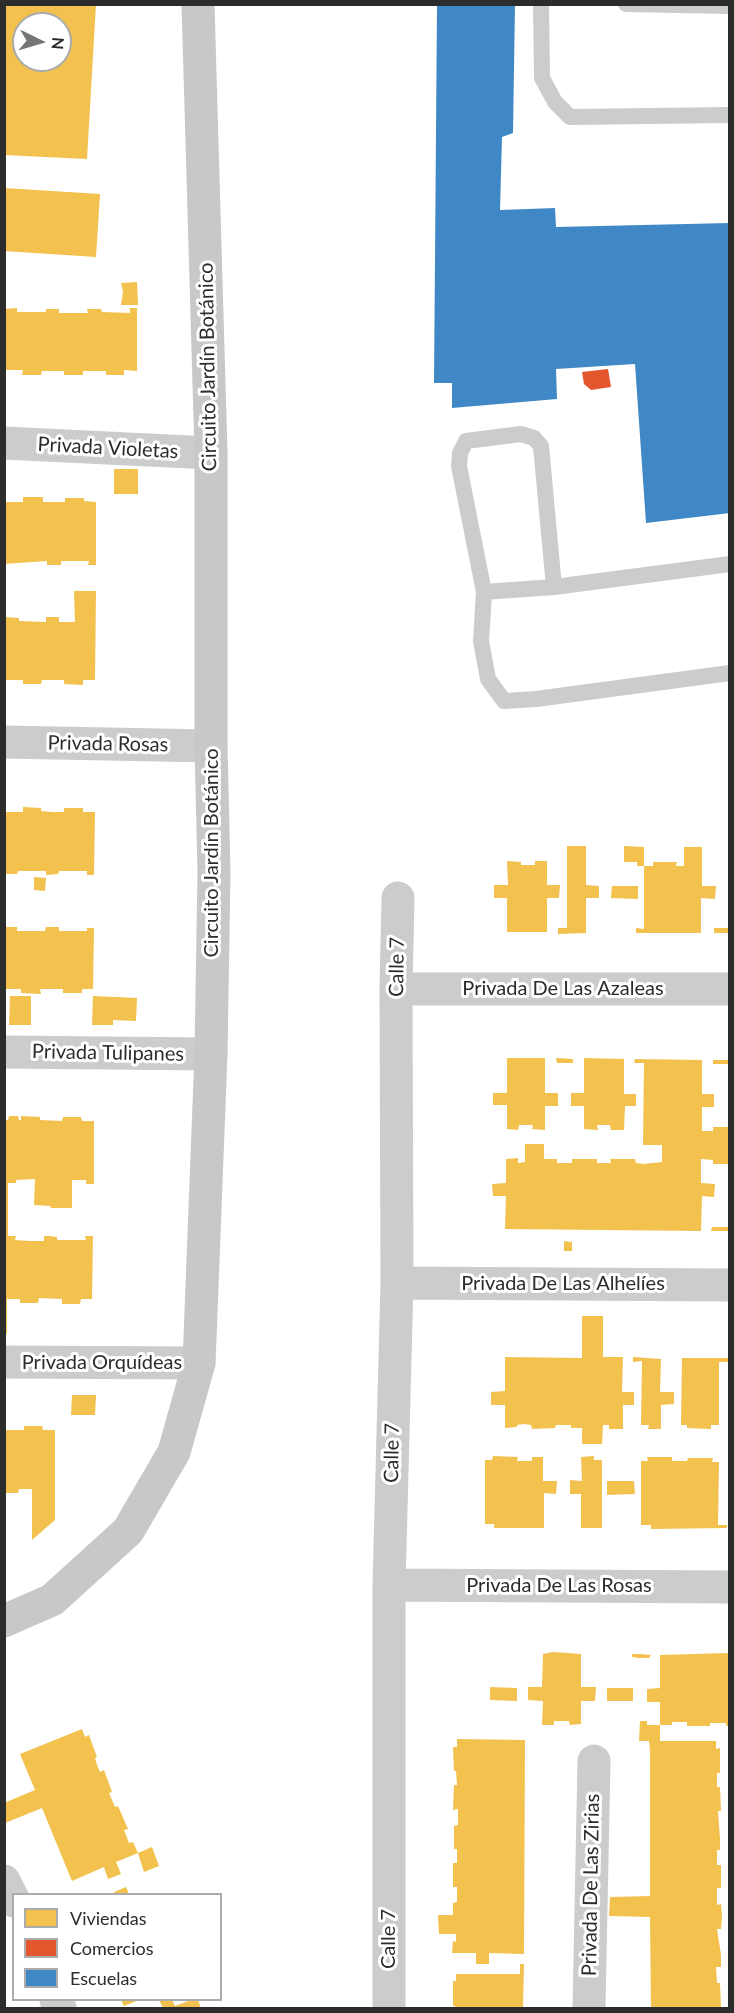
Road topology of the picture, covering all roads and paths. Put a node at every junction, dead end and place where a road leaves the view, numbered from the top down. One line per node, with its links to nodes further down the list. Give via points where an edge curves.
1 (198, 4): 7 (street, Circuito Jardín Botánico)
2 (541, 4): 5 (lane, via 542,78 555,102 570,117)
3 (626, 4): 4 (lane)
4 (729, 6)
5 (729, 115)
6 (4, 443): 7 (street, Privada Violetas)
7 (211, 453): 13 (street, Circuito Jardín Botánico)
8 (729, 564): 9 (lane)
9 (554, 587): 10 (lane); 10 (lane, via 541,446 534,438 521,434 466,441 460,453 459,466)
10 (484, 592): 11 (lane, via 481,640 486,669 488,679 504,701)
11 (729, 673)
12 (4, 742): 13 (street, Privada Rosas)
13 (211, 746): 18 (street, Circuito Jardín Botánico)
14 (398, 898): 15 (street, Calle 7)
15 (396, 988): 16 (street, Privada De Las Azaleas); 19 (street, Calle 7)
16 (729, 989)
17 (4, 1052): 18 (street, Privada Tulipanes)
18 (211, 1054): 22 (street, Circuito Jardín Botánico)
19 (397, 1282): 20 (street, Privada De Las Alhelíes); 23 (street, Calle 7)
20 (729, 1285)
21 (4, 1362): 22 (street, Privada Orquídeas)
22 (199, 1364): 25 (street, Circuito Jardín Botánico, via 174,1452 128,1531 52,1600)
23 (389, 1585): 24 (street, Privada De Las Rosas); 29 (street, Calle 7)
24 (729, 1587)
25 (4, 1621)
26 (594, 1761): 30 (street, Privada De Las Zirias)
27 (4, 1881): 28 (street)
28 (12, 1898)
29 (389, 2008)
30 (589, 2008)

